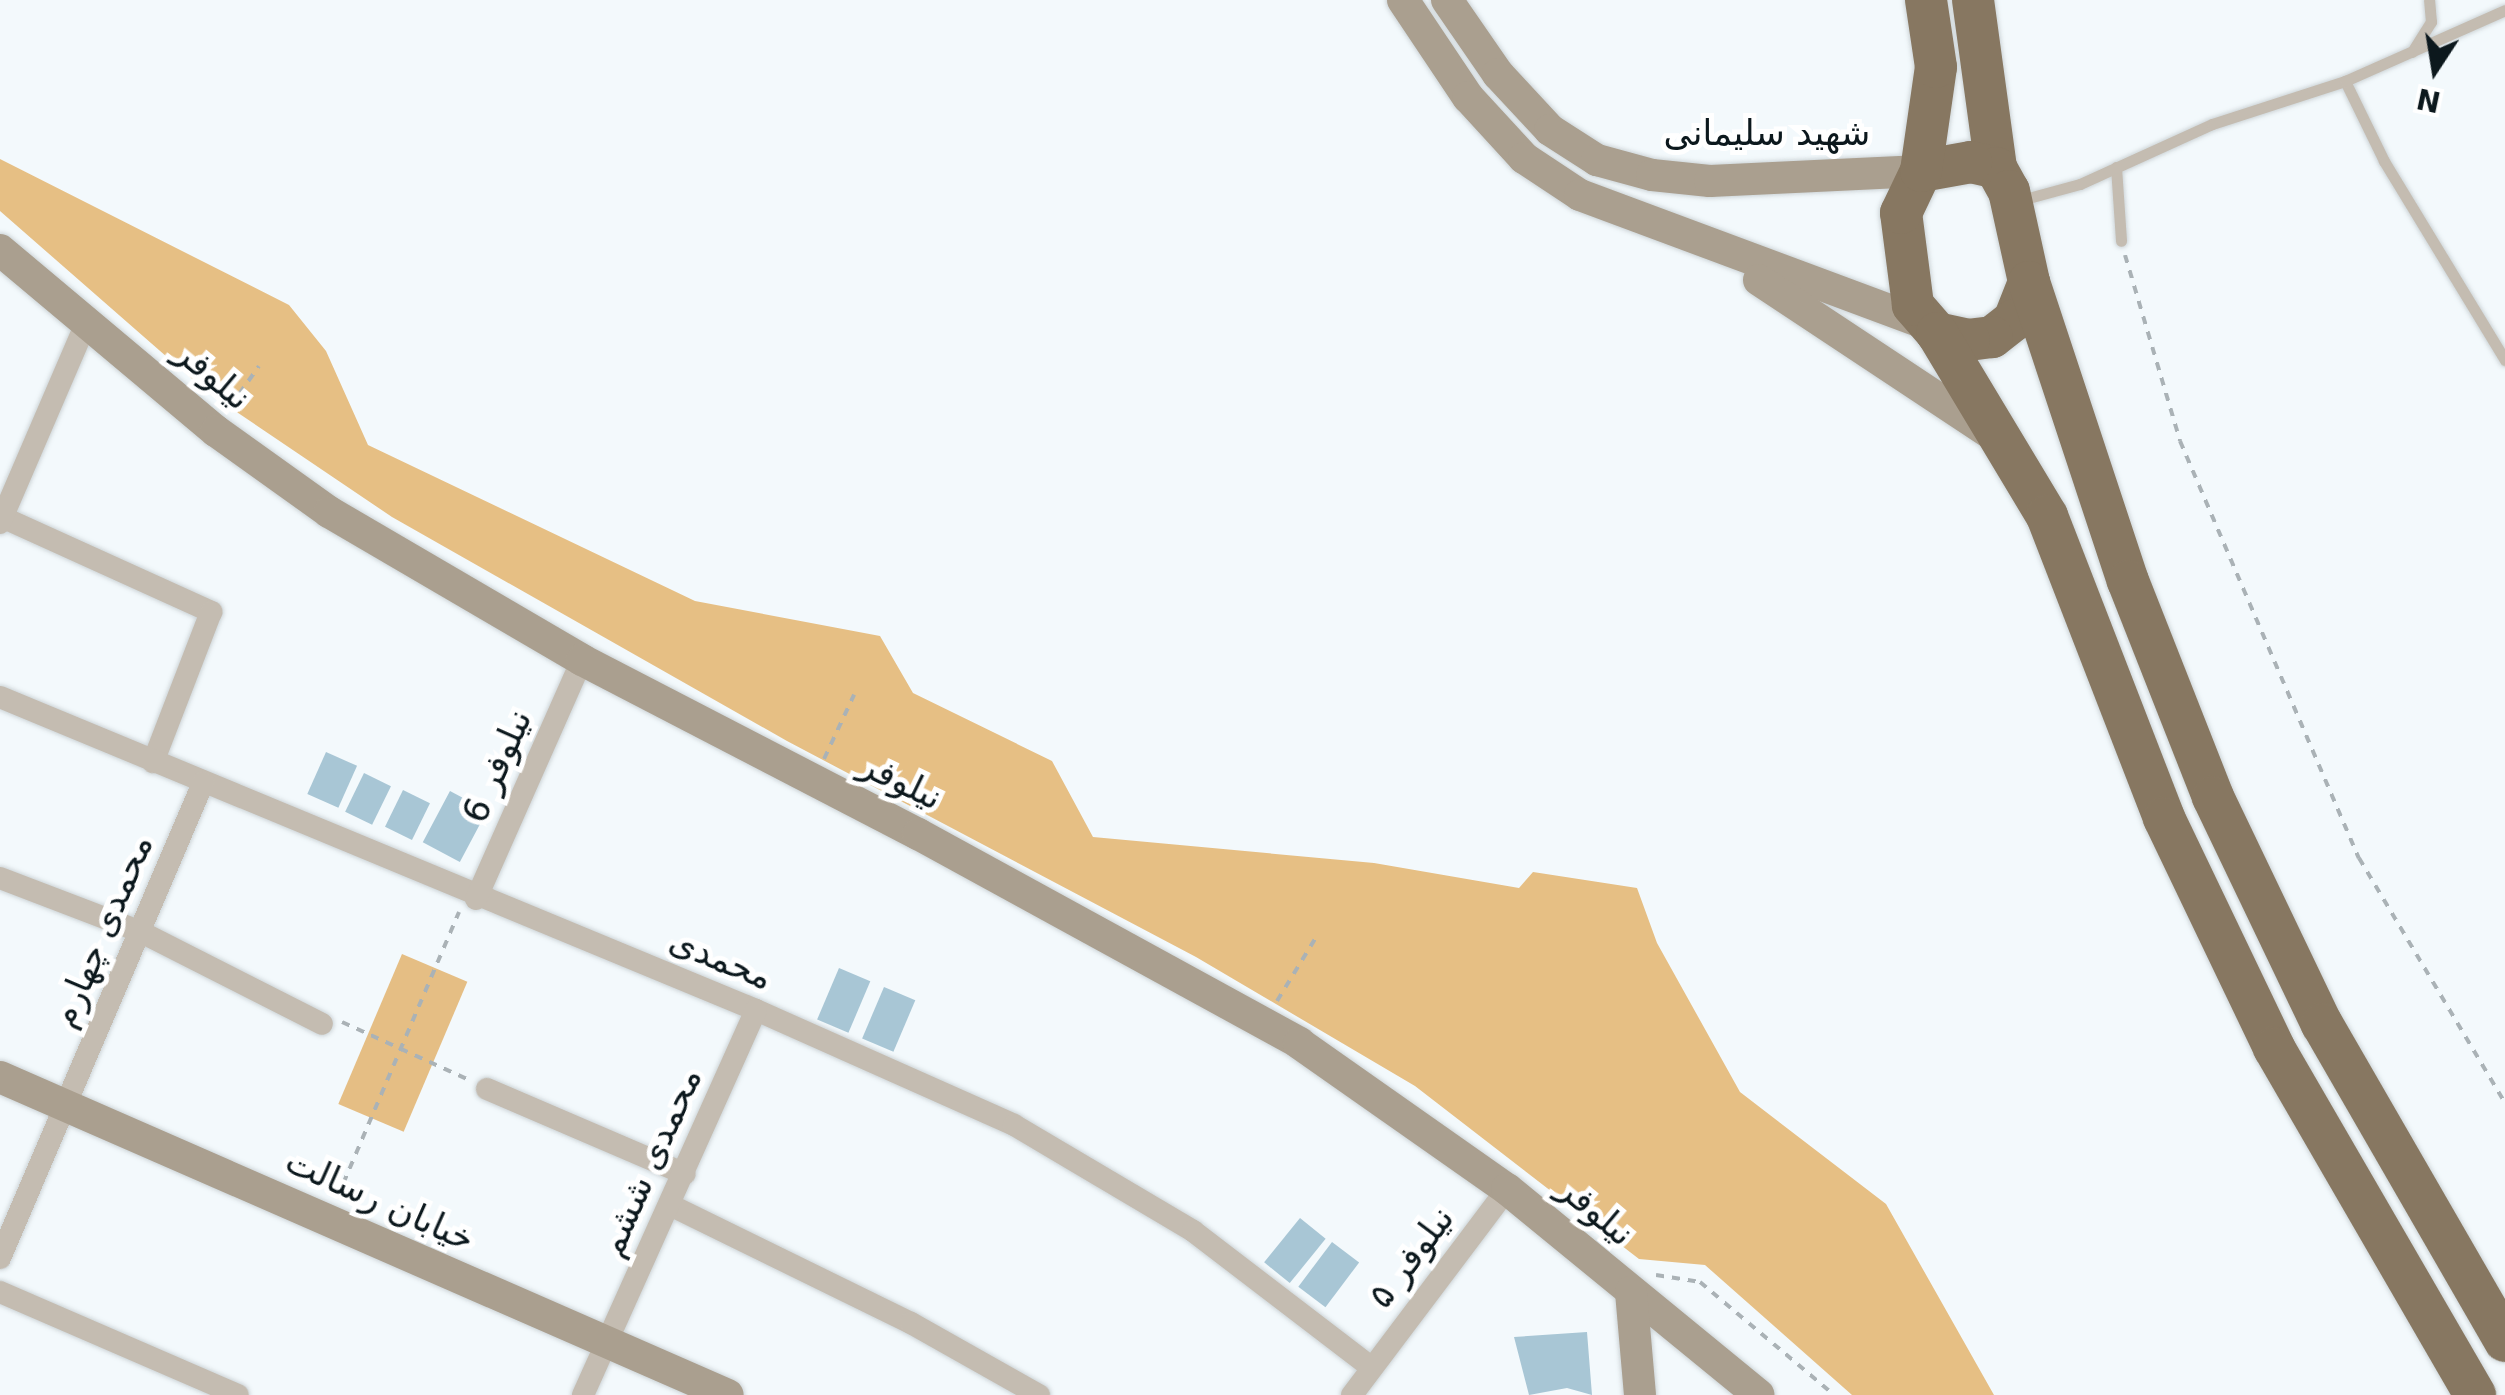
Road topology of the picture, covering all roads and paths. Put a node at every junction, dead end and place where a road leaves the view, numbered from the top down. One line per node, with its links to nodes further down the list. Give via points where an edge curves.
1 (1403, 0): 12 (main road, via 1468,97 1524,158 1580,195)
2 (1447, 0): 10 (main road, شهید سلیمانی, via 1498,74 1550,130 1597,160 1710,181)
3 (1926, 0): 10 (highway, via 1936,67)
4 (1973, 0): 11 (highway)
5 (2428, 0): 7 (lane, via 2431,22)
6 (2505, 10): 7 (lane)
7 (2412, 52): 8 (lane)
8 (2345, 81): 9 (lane, via 2212,124); 18 (lane, via 2384,161)
9 (2116, 168): 11 (lane); 13 (lane)
10 (1921, 172): 11 (highway, via 1971,162); 17 (highway, via 1902,214 1906,284)
11 (2004, 185): 15 (highway)
12 (1667, 230): 17 (main road); 21 (main road, via 1809,308)
13 (2121, 241): 39 (path, via 2180,441 2359,858)
14 (0, 250): 16 (main road, نیلوفر)
15 (2030, 282): 17 (highway, via 2014,320 1992,337); 48 (highway, via 2128,581 2214,797 2322,1024)
16 (87, 321): 20 (main road, نیلوفر); 22 (street)
17 (1931, 328): 21 (highway)
18 (2505, 360)
19 (259, 366): 20 (path)
20 (216, 431): 23 (main road, نیلوفر, via 329,512)
21 (1996, 437): 58 (highway, via 2047,516 2164,818 2274,1048)
22 (3, 507): 26 (street, via 211,612)
23 (582, 660): 28 (main road, نیلوفر); 30 (street, نیلوفر 6)
24 (854, 695): 28 (path)
25 (0, 697): 26 (street, محمدی)
26 (153, 762): 27 (street, محمدی)
27 (202, 783): 30 (street, محمدی); 31 (street, محمدی چهارم)
28 (814, 783): 34 (main road, نیلوفر)
29 (0, 878): 31 (street)
30 (471, 897): 33 (street, محمدی); 36 (path)
31 (139, 931): 35 (street); 40 (street, محمدی چهارم)
32 (1318, 934): 34 (path)
33 (756, 1010): 41 (street, محمدی ششم); 50 (street, محمدی, via 1086,1162 1193,1232)
34 (1264, 1022): 42 (main road, نیلوفر, via 1410,1116)
35 (322, 1024): 36 (path, via 346,1021)
36 (402, 1045): 38 (path); 44 (path)
37 (0, 1077): 40 (main road, خیابان رسالت)
38 (487, 1089): 41 (street)
39 (2505, 1103)
40 (66, 1106): 44 (main road, خیابان رسالت); 45 (street, محمدی چهارم)
41 (685, 1174): 43 (street, محمدی ششم)
42 (1507, 1189): 47 (main road, نیلوفر); 50 (street, نیلوفر ۵)
43 (672, 1206): 49 (street, محمدی ششم); 54 (street, via 912,1323)
44 (327, 1220): 49 (main road, خیابان رسالت)
45 (0, 1258)
46 (0, 1292): 51 (street)
47 (1631, 1292): 56 (main road); 57 (main road, نیلوفر)
48 (2505, 1341)
49 (606, 1342): 52 (street, محمدی ششم); 53 (main road, خیابان رسالت)
50 (1372, 1368): 55 (street, نیلوفر ۵)
51 (238, 1395)
52 (584, 1395)
53 (728, 1395)
54 (1040, 1395)
55 (1352, 1395)
56 (1640, 1395)
57 (1759, 1395)
58 (2475, 1395)

